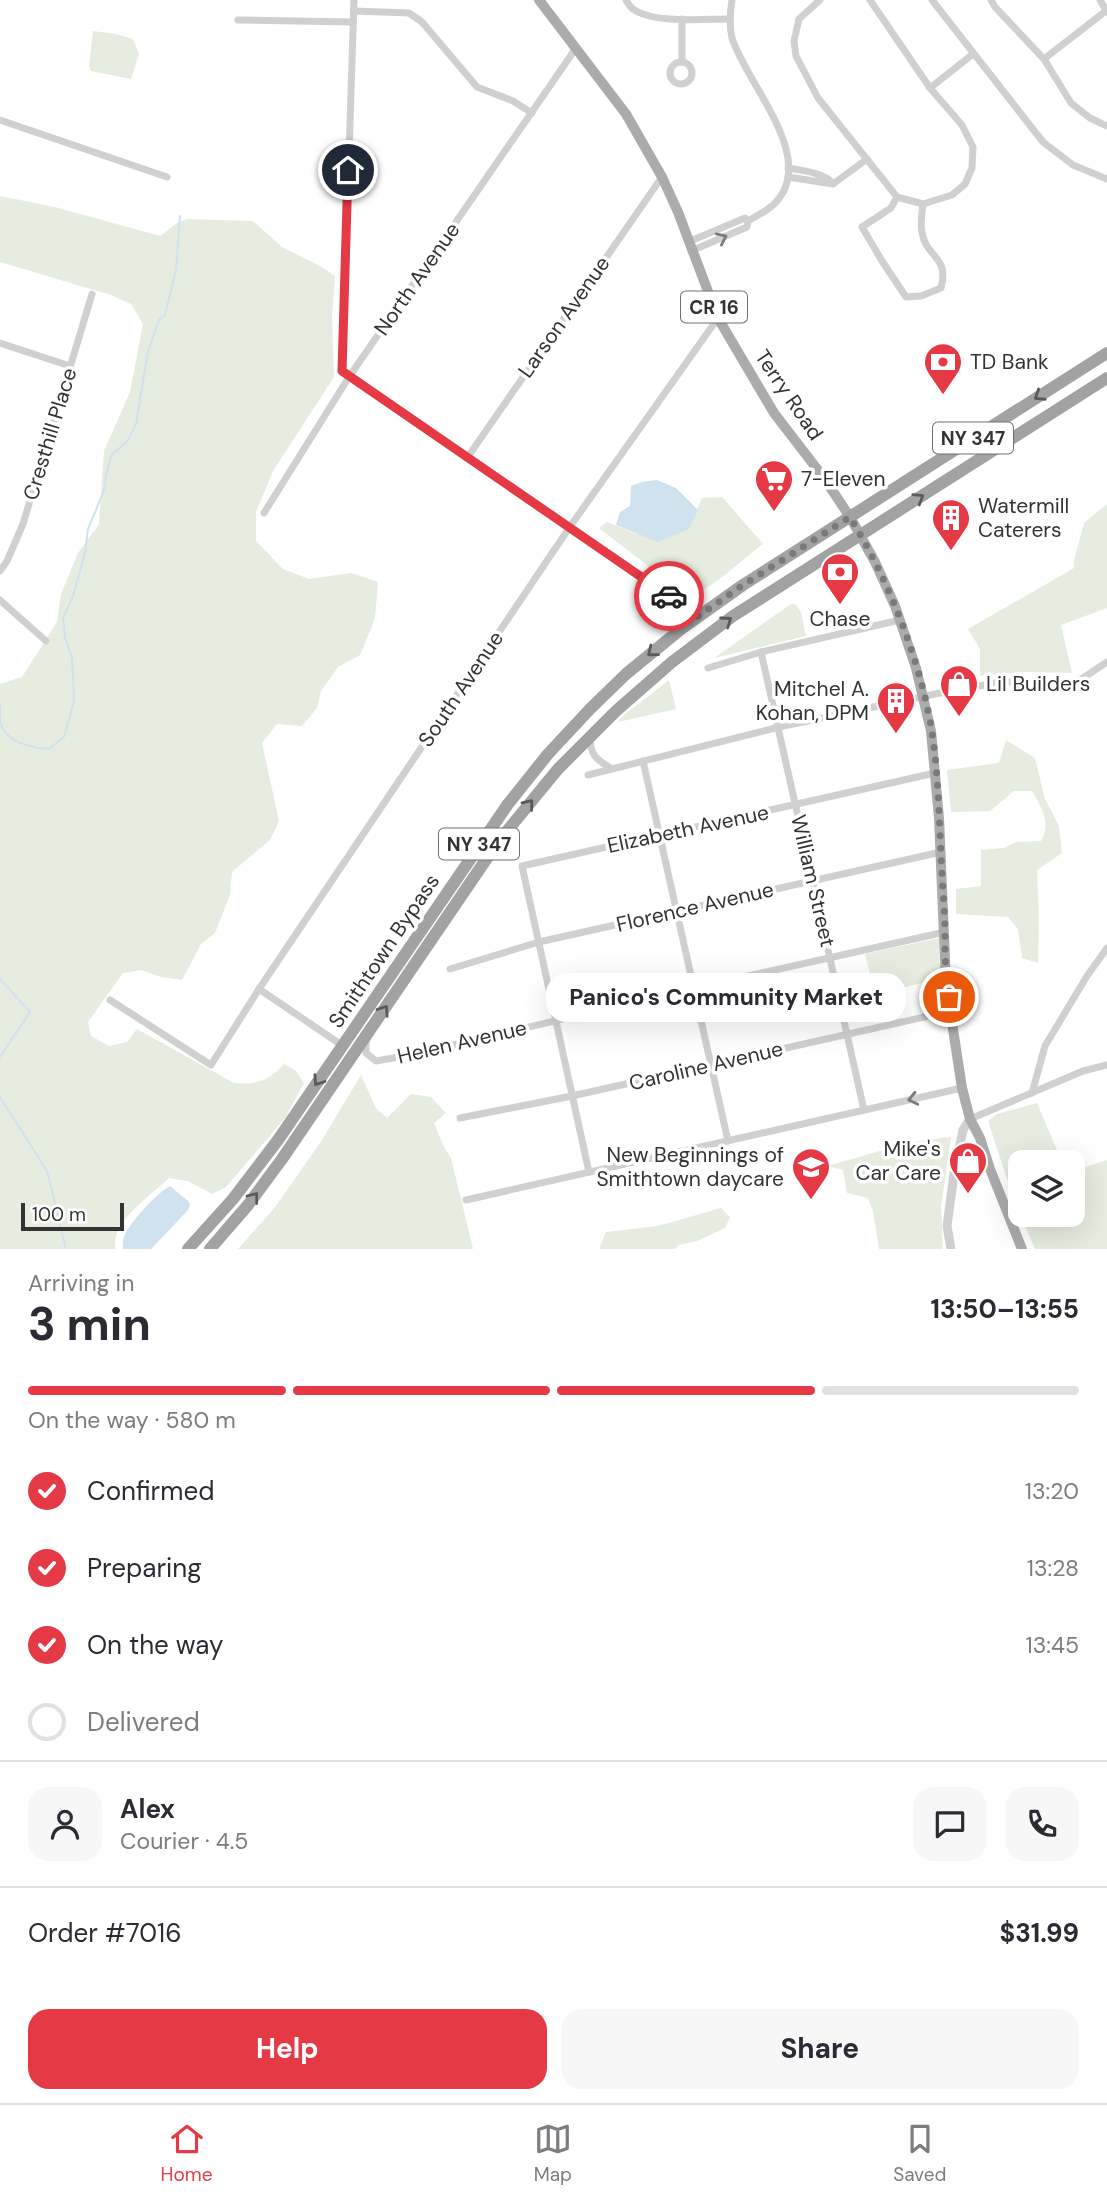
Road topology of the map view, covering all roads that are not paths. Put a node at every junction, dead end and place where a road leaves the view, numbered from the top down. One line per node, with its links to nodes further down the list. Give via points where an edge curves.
1 (354, 0): 11 (street)
2 (539, 0): 16 (main road, Terry Road / CR 16)
3 (626, 0): 12 (street, via 633,9 653,16)
4 (732, 0): 13 (street)
5 (820, 0): 24 (street, via 799,19 796,56 818,98)
6 (870, 0): 20 (street)
7 (932, 0): 17 (street)
8 (991, 0): 18 (street)
9 (1100, 0): 10 (street)
10 (1107, 11): 18 (street)
11 (354, 12): 15 (street); 21 (street, via 409,13 477,87)
12 (682, 19): 13 (street); 19 (street)
13 (729, 19): 25 (street, via 734,42 787,146)
14 (238, 20): 15 (street)
15 (353, 22): 39 (street, via 342,371)
16 (576, 48): 21 (street, North Avenue); 27 (main road, Terry Road / CR 16, via 626,114)
17 (974, 54): 20 (street); 29 (street, via 1043,142 1073,165)
18 (1044, 59): 23 (street, via 1071,103)
19 (682, 62)
20 (930, 88): 32 (street, via 962,125 974,147 965,184 953,195)
21 (532, 113): 39 (street, North Avenue)
22 (0, 120): 26 (street)
23 (1107, 126)
24 (867, 159): 30 (street); 31 (street)
25 (788, 168): 28 (street); 30 (street, via 827,177)
26 (167, 177)
27 (662, 177): 33 (main road, Terry Road / CR 16); 41 (street, Larson Avenue)
28 (788, 177): 30 (street); 33 (street, via 774,204 748,220 747,227)
29 (1107, 179)
30 (833, 184)
31 (897, 197): 32 (street); 32 (street, via 891,208 862,227 906,297 941,288 944,276 922,234)
32 (923, 204)
33 (690, 247): 35 (main road, Terry Road / CR 16)
34 (92, 294): 38 (street, Cresthill Place)
35 (719, 318): 43 (main road, Terry Road / CR 16, via 774,413); 44 (street, South Avenue)
36 (0, 343): 38 (street)
37 (1107, 353): 43 (highway, Smithtown Bypass / NY 347, one-way to 43)
38 (70, 366): 46 (street, Cresthill Place, via 23,524)
39 (349, 377): 41 (street); 42 (street, North Avenue)
40 (1107, 378): 45 (highway, Smithtown Bypass / NY 347, one-way to 40)
41 (467, 458): 44 (street)
42 (264, 513)
43 (850, 517): 45 (main road, Terry Road / CR 16); 48 (highway, Smithtown Bypass / NY 347)
44 (569, 528): 48 (street); 72 (street, South Avenue)
45 (861, 535): 49 (main road, Terry Road / CR 16); 56 (highway, Smithtown Bypass / NY 347, one-way to 45, via 650,680 733,616)
46 (0, 571)
47 (0, 600): 50 (street)
48 (696, 618): 78 (highway, Smithtown Bypass / NY 347, one-way to 78, via 614,686 533,772)
49 (900, 620): 51 (street); 54 (main road, Terry Road / CR 16)
50 (47, 641)
51 (761, 652): 53 (street); 55 (street, William Street)
52 (1106, 665): 54 (street, via 1077,682 1001,682)
53 (708, 668)
54 (924, 696): 55 (street); 59 (main road, Terry Road / CR 16)
55 (779, 727): 57 (street); 61 (street, William Street)
56 (590, 736): 58 (street, via 593,755); 77 (highway, Smithtown Bypass / NY 347, one-way to 56, via 498,842)
57 (643, 761): 58 (street); 62 (street)
58 (611, 768): 60 (street)
59 (935, 774): 61 (street, Elizabeth Avenue); 63 (main road, Terry Road / CR 16)
60 (588, 775)
61 (796, 805): 62 (street, Elizabeth Avenue); 64 (street, William Street)
62 (659, 835): 65 (street); 67 (street, Elizabeth Avenue, via 522,866)
63 (941, 852): 64 (street, Florence Avenue); 66 (main road, Terry Road / CR 16)
64 (814, 881): 65 (street, Florence Avenue); 69 (street, William Street)
65 (676, 911): 67 (street, Florence Avenue); 71 (street)
66 (945, 932): 69 (street, Helen Avenue); 74 (main road, Terry Road / CR 16)
67 (539, 942): 70 (street, Florence Avenue); 75 (street)
68 (1107, 948): 82 (street, via 1045,1046)
69 (831, 957): 71 (street, Helen Avenue); 76 (street, William Street)
70 (450, 969)
71 (694, 988): 75 (street, Helen Avenue); 79 (street)
72 (259, 989): 73 (street, South Avenue, via 211,1065); 78 (street)
73 (110, 1000)
74 (951, 1011): 76 (street, Caroline Avenue); 81 (main road, Terry Road / CR 16)
75 (555, 1020): 77 (street, Helen Avenue, via 378,1061 366,1053); 83 (street)
76 (848, 1034): 79 (street, Caroline Avenue); 84 (street, William Street)
77 (366, 1036): 91 (highway, Smithtown Bypass / NY 347, one-way to 77, via 271,1174)
78 (343, 1046): 90 (highway, Smithtown Bypass / NY 347, one-way to 90, via 257,1169)
79 (711, 1064): 83 (street, Caroline Avenue); 87 (street)
80 (1107, 1065): 82 (street)
81 (962, 1088): 84 (street, one-way to 84); 86 (main road, Terry Road / CR 16)
82 (1032, 1093): 86 (street)
83 (572, 1096): 85 (street, Caroline Avenue); 88 (street)
84 (864, 1110): 87 (street)
85 (460, 1118)
86 (970, 1119): 92 (street, via 963,1130 954,1174 947,1226); 93 (main road, CR 16)
87 (728, 1141): 88 (street)
88 (589, 1172): 89 (street)
89 (466, 1200)
90 (188, 1249)
91 (210, 1249)
92 (951, 1249)
93 (1022, 1249)

